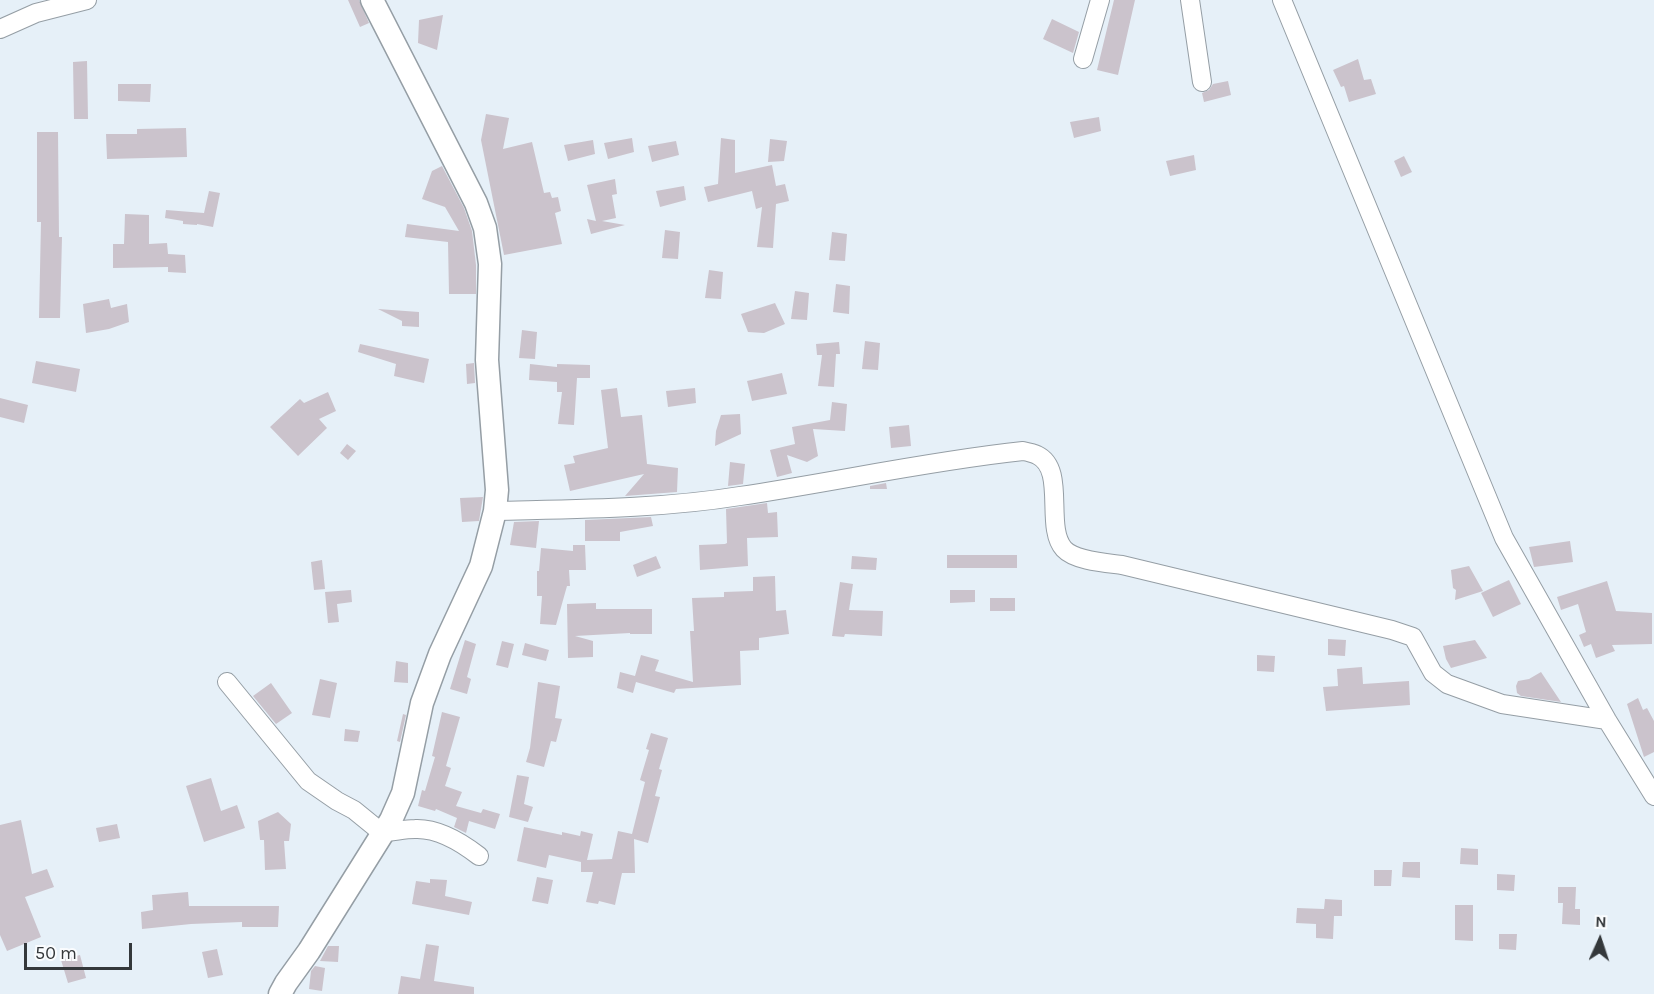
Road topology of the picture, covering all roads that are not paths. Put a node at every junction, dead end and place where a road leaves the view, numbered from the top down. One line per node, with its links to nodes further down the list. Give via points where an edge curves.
1 (87, 0): 6 (street, via 36,13)
2 (372, 0): 9 (street, via 485,228 490,264 487,360 498,490)
3 (1100, 0): 7 (street)
4 (1190, 0): 8 (street)
5 (1282, 0): 11 (street, via 1504,538)
6 (0, 29)
7 (1083, 59)
8 (1202, 82)
9 (495, 511): 11 (street, via 615,508 738,497 1023,451 1038,455 1048,465 1057,537 1065,551 1089,560 1392,630 1413,637 1433,674 1447,684 1502,704); 13 (street, via 481,566 422,703 403,792)
10 (227, 682): 13 (street, via 308,781)
11 (1607, 720): 12 (street)
12 (1654, 796)
13 (381, 832): 14 (street, via 427,830 462,843); 15 (street)
14 (479, 856)
15 (280, 994)

